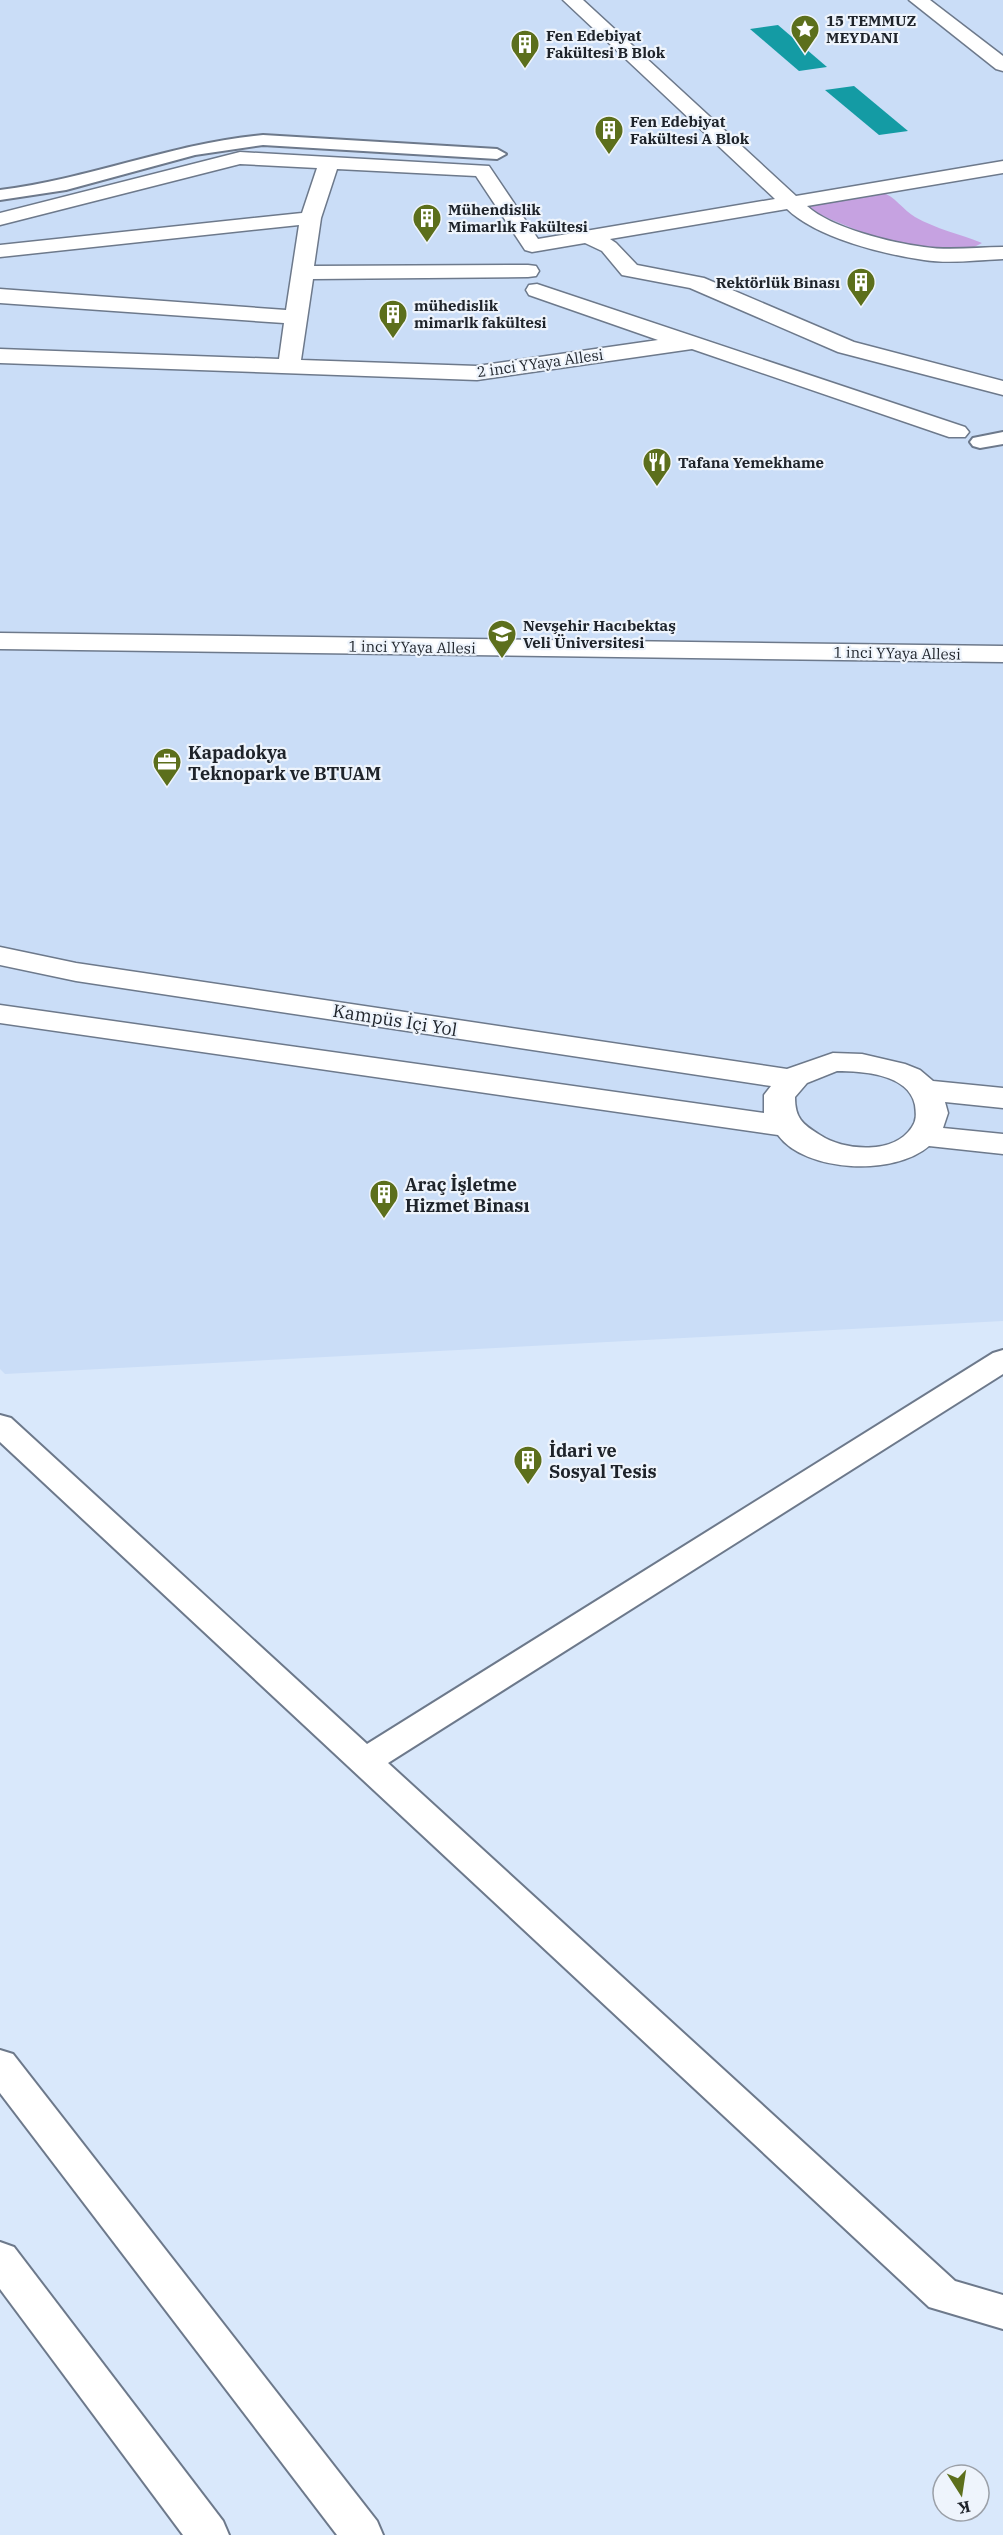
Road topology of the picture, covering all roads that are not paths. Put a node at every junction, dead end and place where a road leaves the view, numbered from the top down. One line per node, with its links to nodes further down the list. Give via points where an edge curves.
1 (572, 0): 8 (street)
2 (918, 0): 3 (street)
3 (1003, 65)
4 (497, 154): 7 (lane, via 262,140 225,142 55,187)
5 (329, 162): 9 (street); 10 (street, via 240,158); 12 (street, via 482,170)
6 (1003, 167): 8 (street)
7 (0, 195)
8 (790, 203): 11 (street); 14 (street, via 809,219 925,254)
9 (311, 218): 13 (street); 15 (street)
10 (0, 219)
11 (588, 237): 12 (street); 22 (street, via 609,247 630,270 696,283 846,347)
12 (532, 246): 16 (street)
13 (0, 251)
14 (1003, 253)
15 (303, 273): 16 (street); 18 (street)
16 (530, 280): 19 (street)
17 (0, 296): 18 (street)
18 (297, 317): 21 (street)
19 (687, 343): 21 (street, 2 inci YYaya Allesi, via 477,373); 23 (street, 2 inci YYaya Allesi, via 694,342)
20 (0, 356): 21 (street, 2 inci YYaya Allesi)
21 (289, 366)
22 (1003, 388)
23 (957, 432)
24 (1003, 438): 25 (lane)
25 (980, 442)
26 (0, 641): 27 (street, 1 inci YYaya Allesi)
27 (1003, 654)
28 (0, 956): 30 (street, Kampüs İçi Yol, via 76,972)
29 (0, 1014): 33 (street)
30 (790, 1079): 31 (street, via 809,1068 833,1062 859,1062 885,1066 907,1076); 33 (street, via 780,1093 777,1109)
31 (924, 1090): 32 (street); 34 (street, via 932,1105 931,1121)
32 (1003, 1098)
33 (784, 1126): 34 (street, via 808,1144 852,1157 879,1156 904,1149)
34 (923, 1136): 35 (street)
35 (1003, 1144)
36 (1003, 1360): 38 (lane)
37 (0, 1425): 38 (lane)
38 (364, 1762): 41 (lane, via 943,2295)
39 (0, 2065): 43 (lane)
40 (0, 2259): 42 (lane)
41 (1003, 2312)
42 (208, 2535)
43 (362, 2535)

